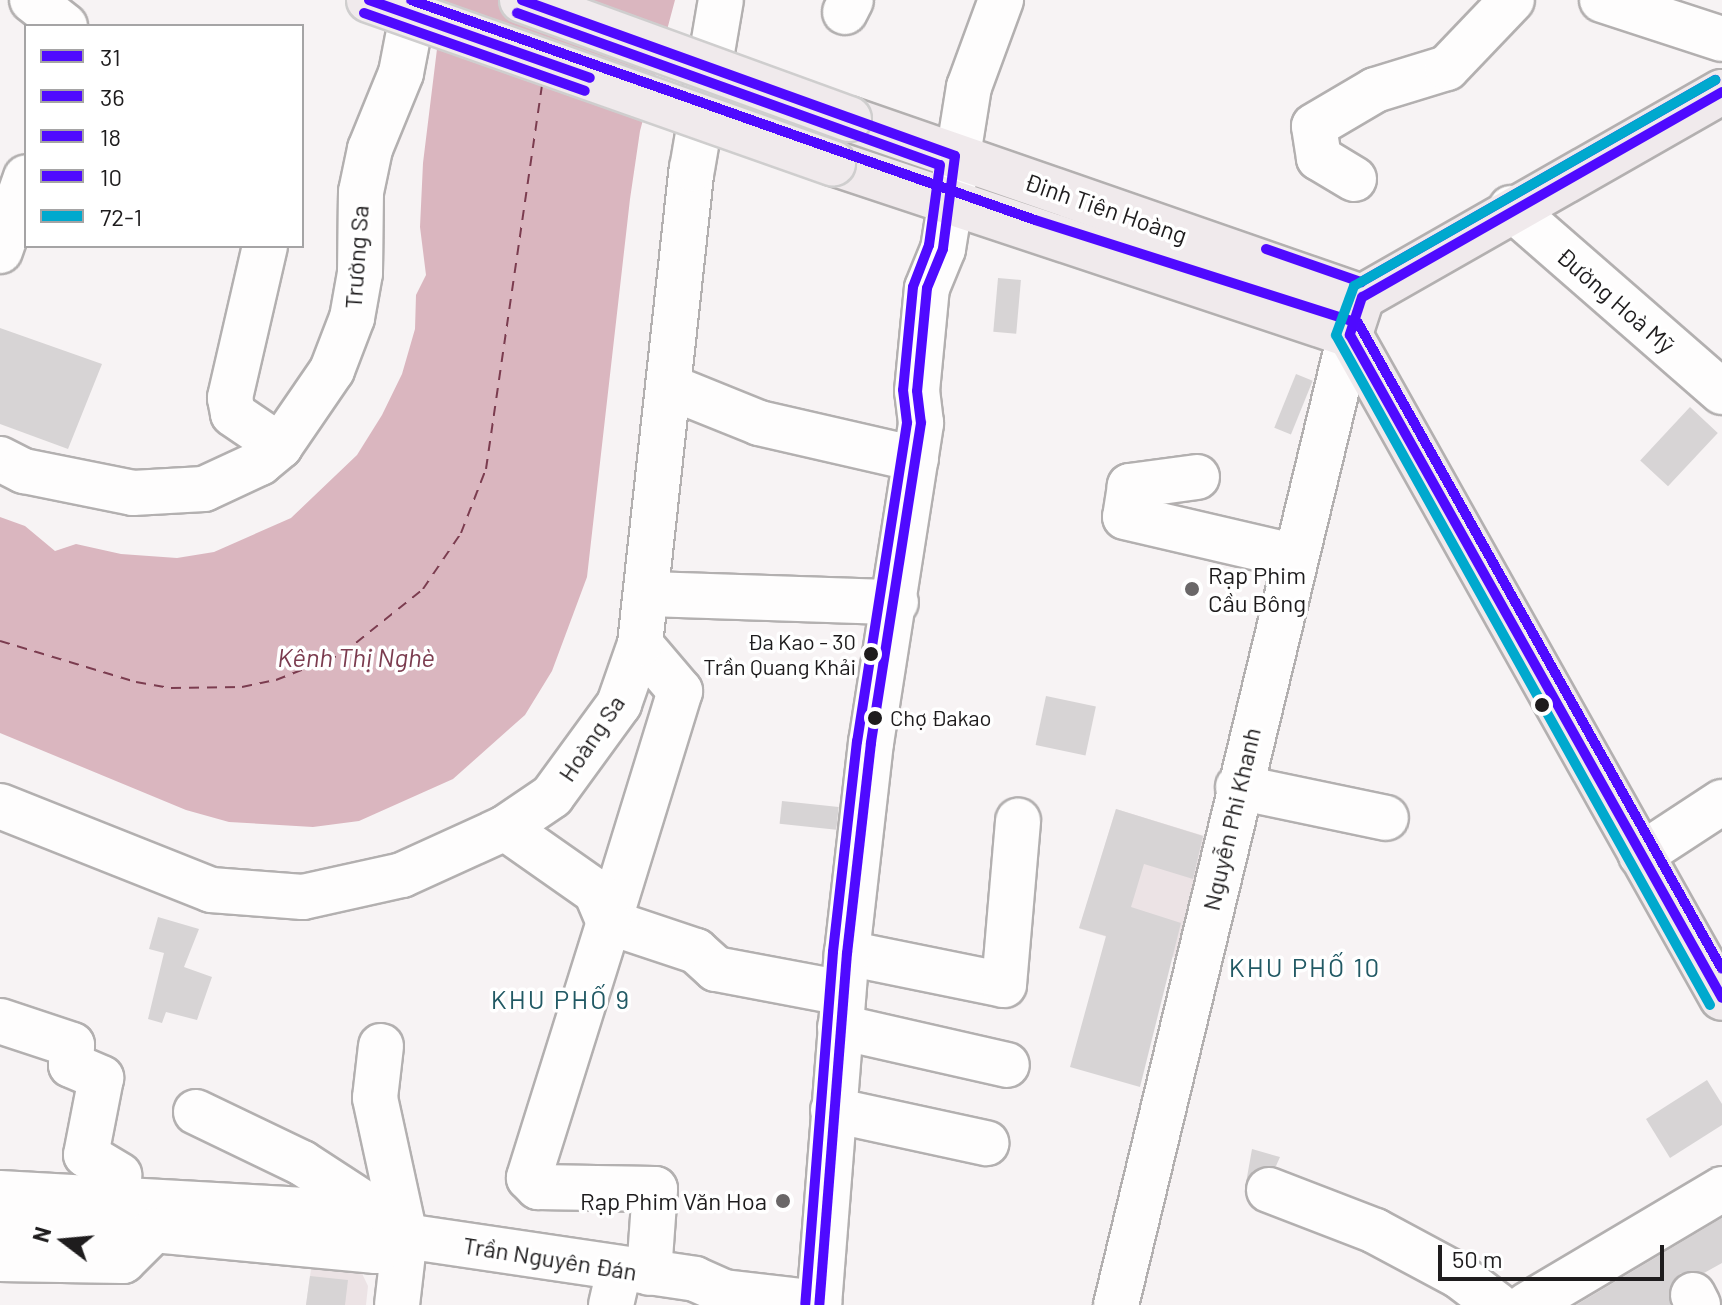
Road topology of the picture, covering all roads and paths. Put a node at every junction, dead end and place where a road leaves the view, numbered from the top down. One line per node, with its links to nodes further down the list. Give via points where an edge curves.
1 (32, 0): 9 (street)
2 (369, 0): 15 (main road, Đinh Tiên Hoàng, bridge)
3 (415, 0): 23 (street, Trường Sa, via 401,73 370,149 361,192 360,273 352,318 332,370)
4 (522, 0): 12 (main road, Đinh Tiên Hoàng, bridge)
5 (721, 0): 20 (street, Hoàng Sa, via 692,169)
6 (1512, 0): 13 (street, via 1447,68 1375,90 1314,126 1319,158)
7 (1602, 0): 10 (street)
8 (998, 1): 12 (street, via 1001,17)
9 (62, 24)
10 (1722, 39)
11 (1722, 92): 16 (main road)
12 (955, 156): 15 (street); 19 (main road, Đinh Tiên Hoàng)
13 (1354, 179)
14 (24, 182): 17 (street)
15 (948, 203): 19 (main road, Đinh Tiên Hoàng); 22 (street, via 943,249 951,274 938,393)
16 (1511, 208): 19 (main road); 21 (street, Đường Hoà Mỹ)
17 (3, 230)
18 (265, 248): 23 (street, via 230,398 233,414)
19 (1356, 316): 26 (street, Nguyễn Phi Khanh); 36 (main road)
20 (670, 387): 22 (street, via 759,423); 27 (street, Hoàng Sa)
21 (1722, 392)
22 (918, 441): 28 (street)
23 (280, 446): 24 (street, Trường Sa, via 260,463 204,489 133,493 24,471)
24 (0, 459)
25 (1197, 477): 26 (street, via 1130,486 1125,517)
26 (1293, 556): 30 (street, Nguyễn Phi Khanh)
27 (649, 594): 28 (street); 29 (street, Hoàng Sa)
28 (896, 602): 38 (street, via 871,743)
29 (640, 644): 35 (street, Hoàng Sa, via 619,704 561,784); 37 (street, via 680,691)
30 (1238, 787): 33 (street); 57 (street, Nguyễn Phi Khanh)
31 (1722, 802): 36 (street)
32 (0, 806): 35 (street, Hoàng Sa, via 211,890 303,897 402,875)
33 (1386, 818)
34 (1018, 821): 38 (street, via 1004,985)
35 (505, 828): 37 (street, via 596,892)
36 (1641, 855): 39 (main road)
37 (609, 922): 38 (street, via 696,951 716,969); 54 (street, via 529,1178 538,1187 655,1189)
38 (844, 991): 42 (street); 43 (street)
39 (1722, 998)
40 (0, 1021): 50 (street, via 72,1045 71,1065 101,1078 86,1155)
41 (381, 1046): 51 (street, via 375,1098)
42 (1007, 1065)
43 (833, 1110): 45 (street); 55 (street)
44 (196, 1112): 51 (street, via 302,1163)
45 (986, 1143)
46 (0, 1168): 50 (street)
47 (1722, 1189): 59 (street)
48 (1269, 1190): 58 (street, via 1375,1231 1459,1276)
49 (0, 1193): 50 (street)
50 (138, 1206): 51 (street, via 376,1251); 52 (street); 53 (street, via 123,1261)
51 (393, 1225): 54 (street, Trần Nguyên Đán); 56 (street)
52 (0, 1227)
53 (0, 1259)
54 (626, 1283): 55 (street, Trần Nguyên Đán, via 695,1279 724,1292)
55 (820, 1298)
56 (397, 1305)
57 (1116, 1305)
58 (1497, 1305)
59 (1527, 1305)

